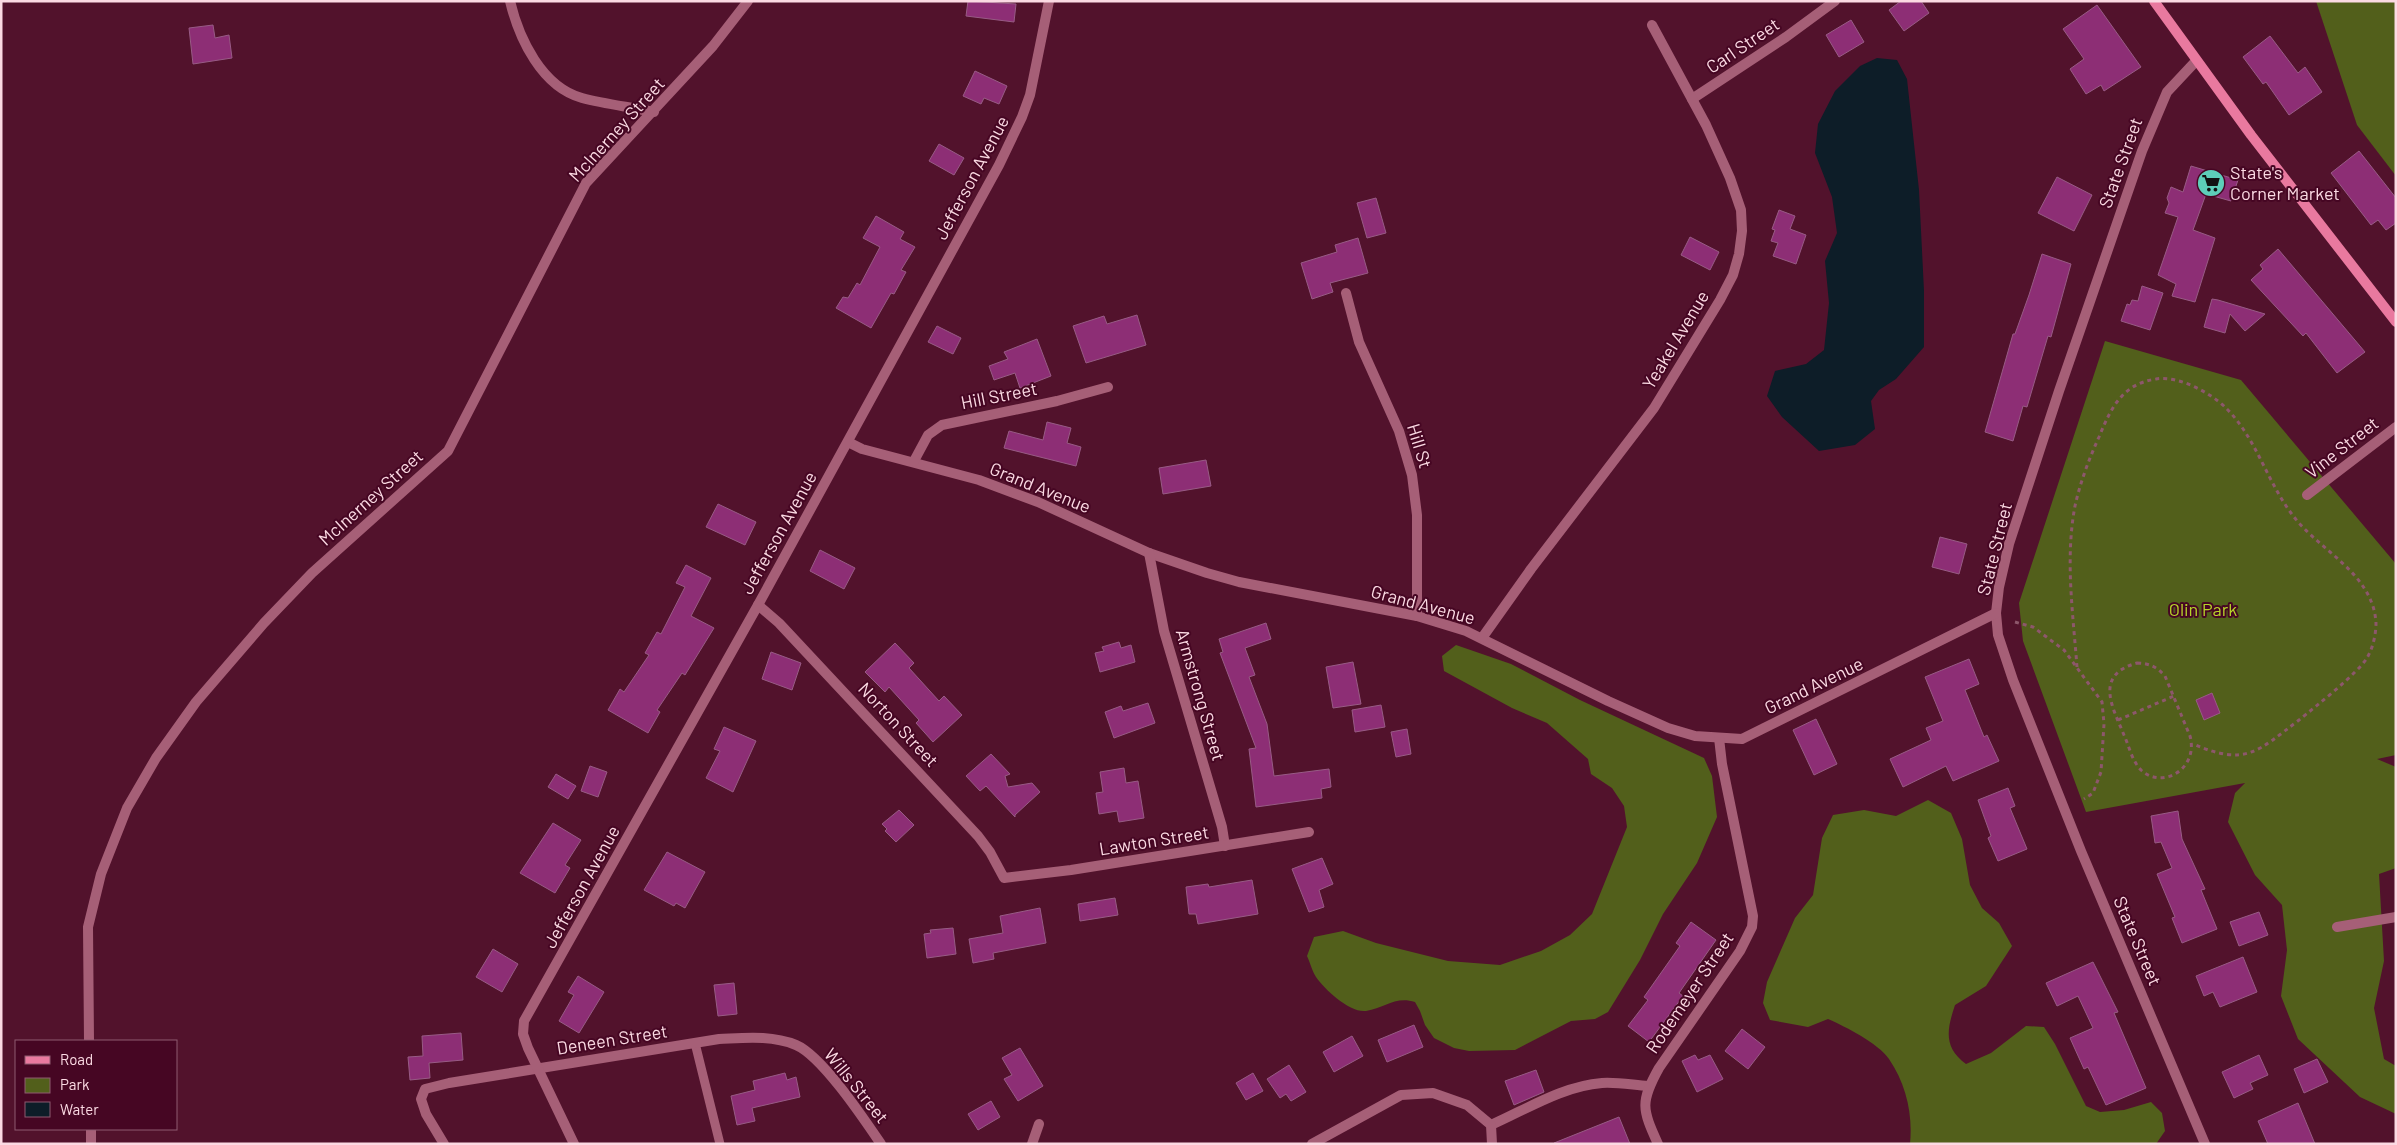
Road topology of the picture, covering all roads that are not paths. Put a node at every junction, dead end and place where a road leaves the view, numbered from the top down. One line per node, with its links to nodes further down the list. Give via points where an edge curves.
1 (510, 1): 9 (street, via 528,50 549,80 580,98)
2 (748, 1): 9 (street, McInerney Street)
3 (1049, 1): 14 (street, Jefferson Avenue, via 1037,68 1022,117 1000,165)
4 (1835, 1): 8 (street, Carl Street)
5 (2154, 1): 7 (street)
6 (1652, 25): 8 (street, Yeakel Avenue)
7 (2196, 61): 11 (street); 19 (street, State Street, via 2167,92 2133,174 2009,544)
8 (1692, 99): 21 (street, Yeakel Avenue, via 1730,178 1741,210 1742,231 1733,275 1694,346 1654,408 1531,568)
9 (654, 112): 28 (street, McInerney Street, via 586,183 448,451 312,573 264,623 196,702 156,758 127,808 101,874 88,927)
10 (1346, 293): 20 (street, Hill St, via 1359,342 1399,431 1412,474 1417,515)
11 (2396, 322)
12 (1108, 388): 15 (street, Hill Street, via 942,425 928,435)
13 (2396, 426): 16 (street, Vine Street)
14 (848, 442): 15 (street, Grand Avenue, via 862,449); 18 (street, Jefferson Avenue)
15 (914, 461): 17 (street, Grand Avenue, via 1038,502)
16 (2307, 495)
17 (1149, 553): 20 (street, Grand Avenue, via 1239,582); 24 (street, Armstrong Street, via 1164,631)
18 (758, 604): 25 (street, Norton Street, via 972,829); 31 (street, Jefferson Avenue, via 524,1021 523,1034)
19 (1996, 614): 22 (street, Grand Avenue, via 1742,739); 45 (street, State Street, via 1998,635 2013,680 2081,851)
20 (1417, 616): 21 (street, Grand Avenue)
21 (1482, 638): 22 (street, Grand Avenue, via 1608,702 1668,728 1695,736)
22 (1719, 738): 32 (street, Rodemeyer Street, via 1753,916 1752,927 1740,951)
23 (1308, 832): 24 (street, Lawton Street)
24 (1225, 846): 25 (street, Lawton Street)
25 (1004, 878)
26 (2396, 917): 27 (street)
27 (2337, 927)
28 (89, 1040)
29 (695, 1043): 30 (street, Deneen Street, via 753,1037 776,1039); 31 (street, Deneen Street); 39 (lane)
30 (804, 1050): 40 (street, Wills Street, via 830,1075)
31 (537, 1069): 37 (street, Deneen Street, via 425,1089 421,1100); 38 (street, Jefferson Avenue)
32 (1648, 1086): 34 (street, via 1604,1083 1582,1086); 44 (street, Rodemeyer Street, via 1644,1105)
33 (1039, 1124): 41 (street)
34 (1491, 1125): 42 (street, via 1467,1105 1441,1096 1432,1093 1401,1095); 43 (street)
35 (91, 1130): 36 (street)
36 (91, 1144)
37 (444, 1144)
38 (574, 1144)
39 (720, 1144)
40 (882, 1144)
41 (1032, 1144)
42 (1312, 1144)
43 (1492, 1144)
44 (1658, 1144)
45 (2205, 1144)

